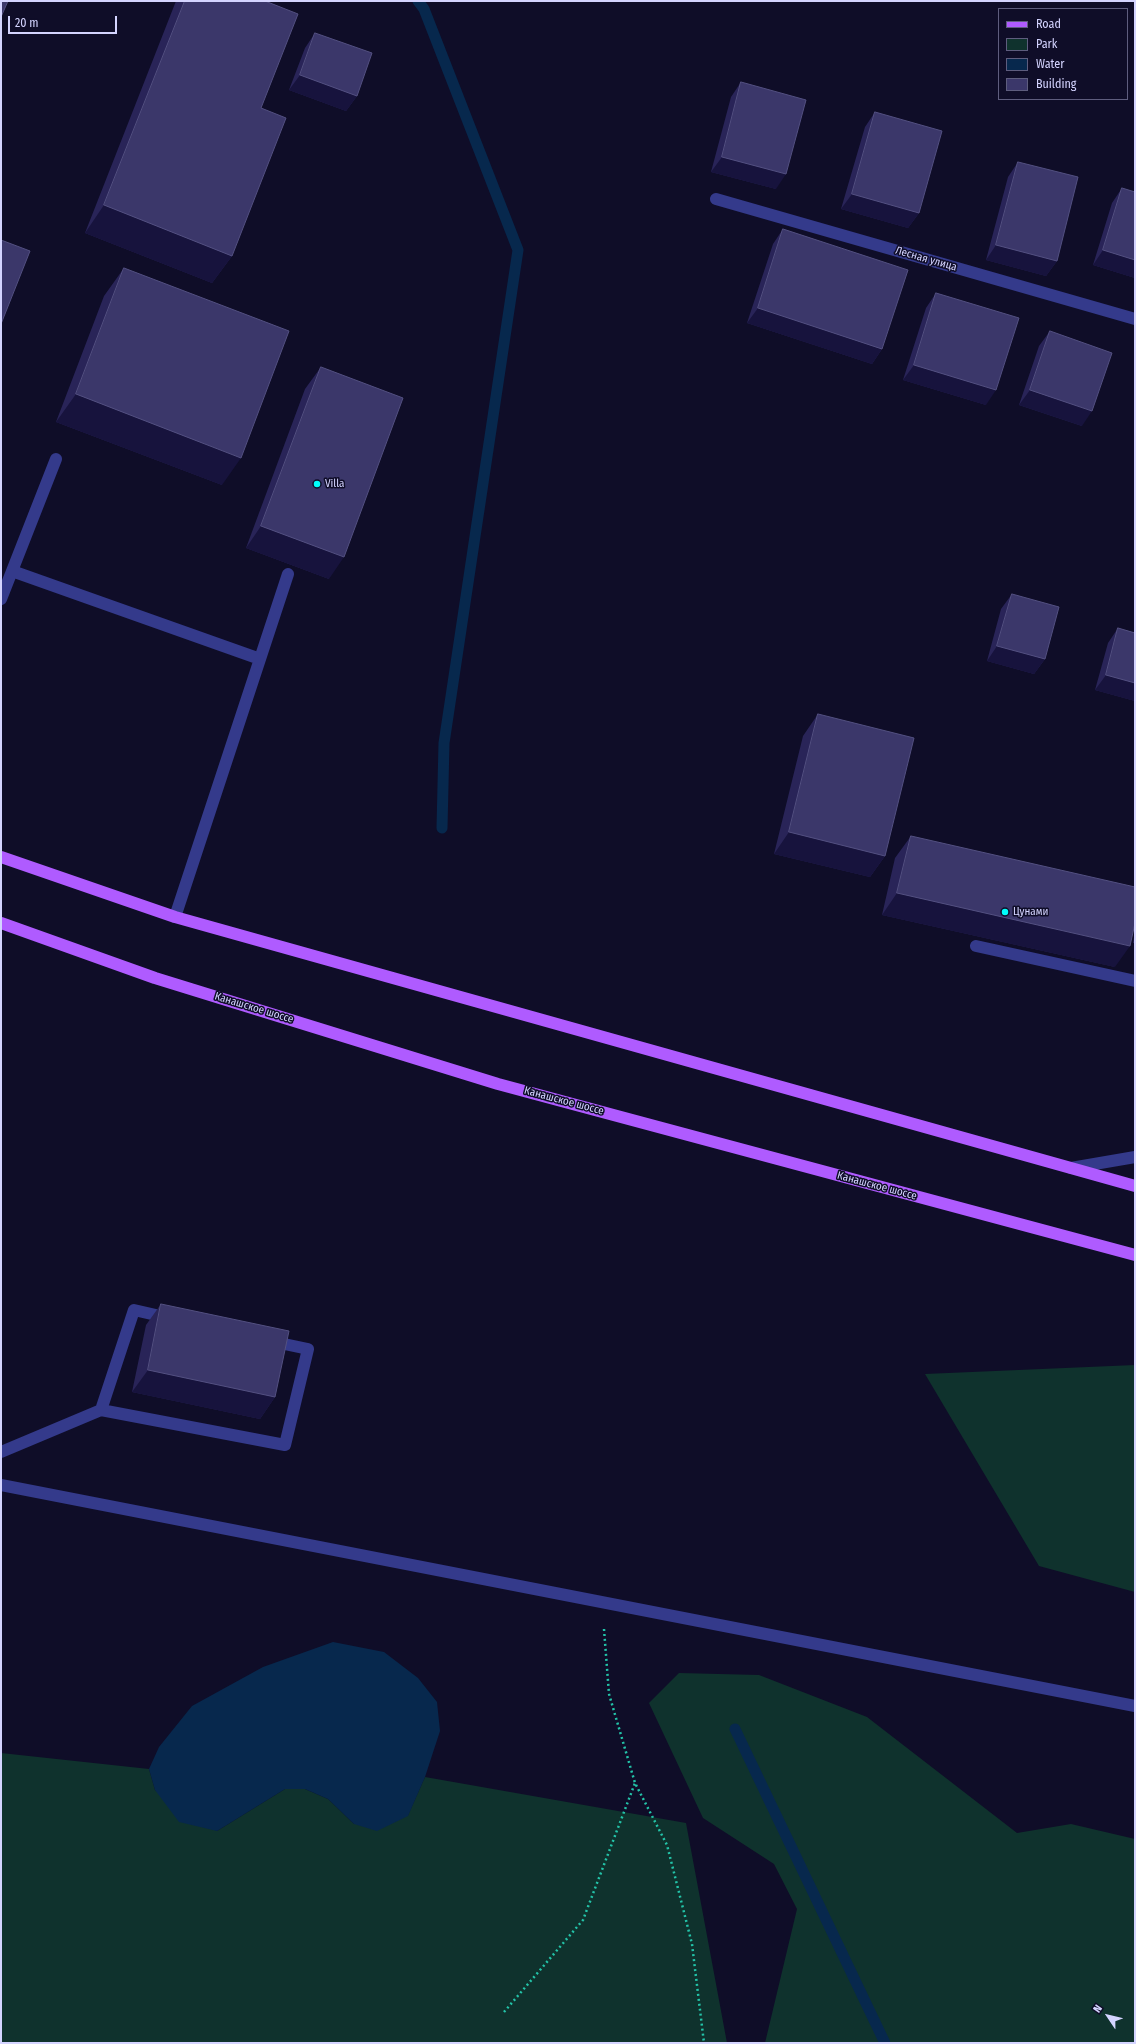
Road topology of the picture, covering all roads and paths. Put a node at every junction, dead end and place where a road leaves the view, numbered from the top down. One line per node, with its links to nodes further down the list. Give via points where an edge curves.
1 (716, 199): 2 (street, Лесная улица)
2 (1135, 319)
3 (56, 459): 4 (street)
4 (12, 571): 6 (street); 7 (street)
5 (288, 574): 7 (street)
6 (1, 599)
7 (260, 659): 9 (street)
8 (1, 857): 9 (main road)
9 (175, 917): 14 (main road)
10 (1, 923): 16 (main road, Канашское шоссе, via 155,978 498,1084)
11 (976, 946): 12 (street)
12 (1135, 981)
13 (1135, 1157): 14 (street)
14 (1071, 1168): 15 (main road)
15 (1135, 1186)
16 (1135, 1255)
17 (179, 1320): 19 (street, via 134,1310)
18 (255, 1337): 19 (street, via 308,1349 285,1445)
19 (101, 1410): 20 (street)
20 (1, 1452)
21 (1, 1485): 22 (street)
22 (602, 1602): 23 (street); 24 (path, via 609,1694)
23 (1135, 1706)
24 (635, 1782): 25 (path, via 583,1920); 26 (path, via 668,1845 692,1944)
25 (504, 2012)
26 (704, 2043)

